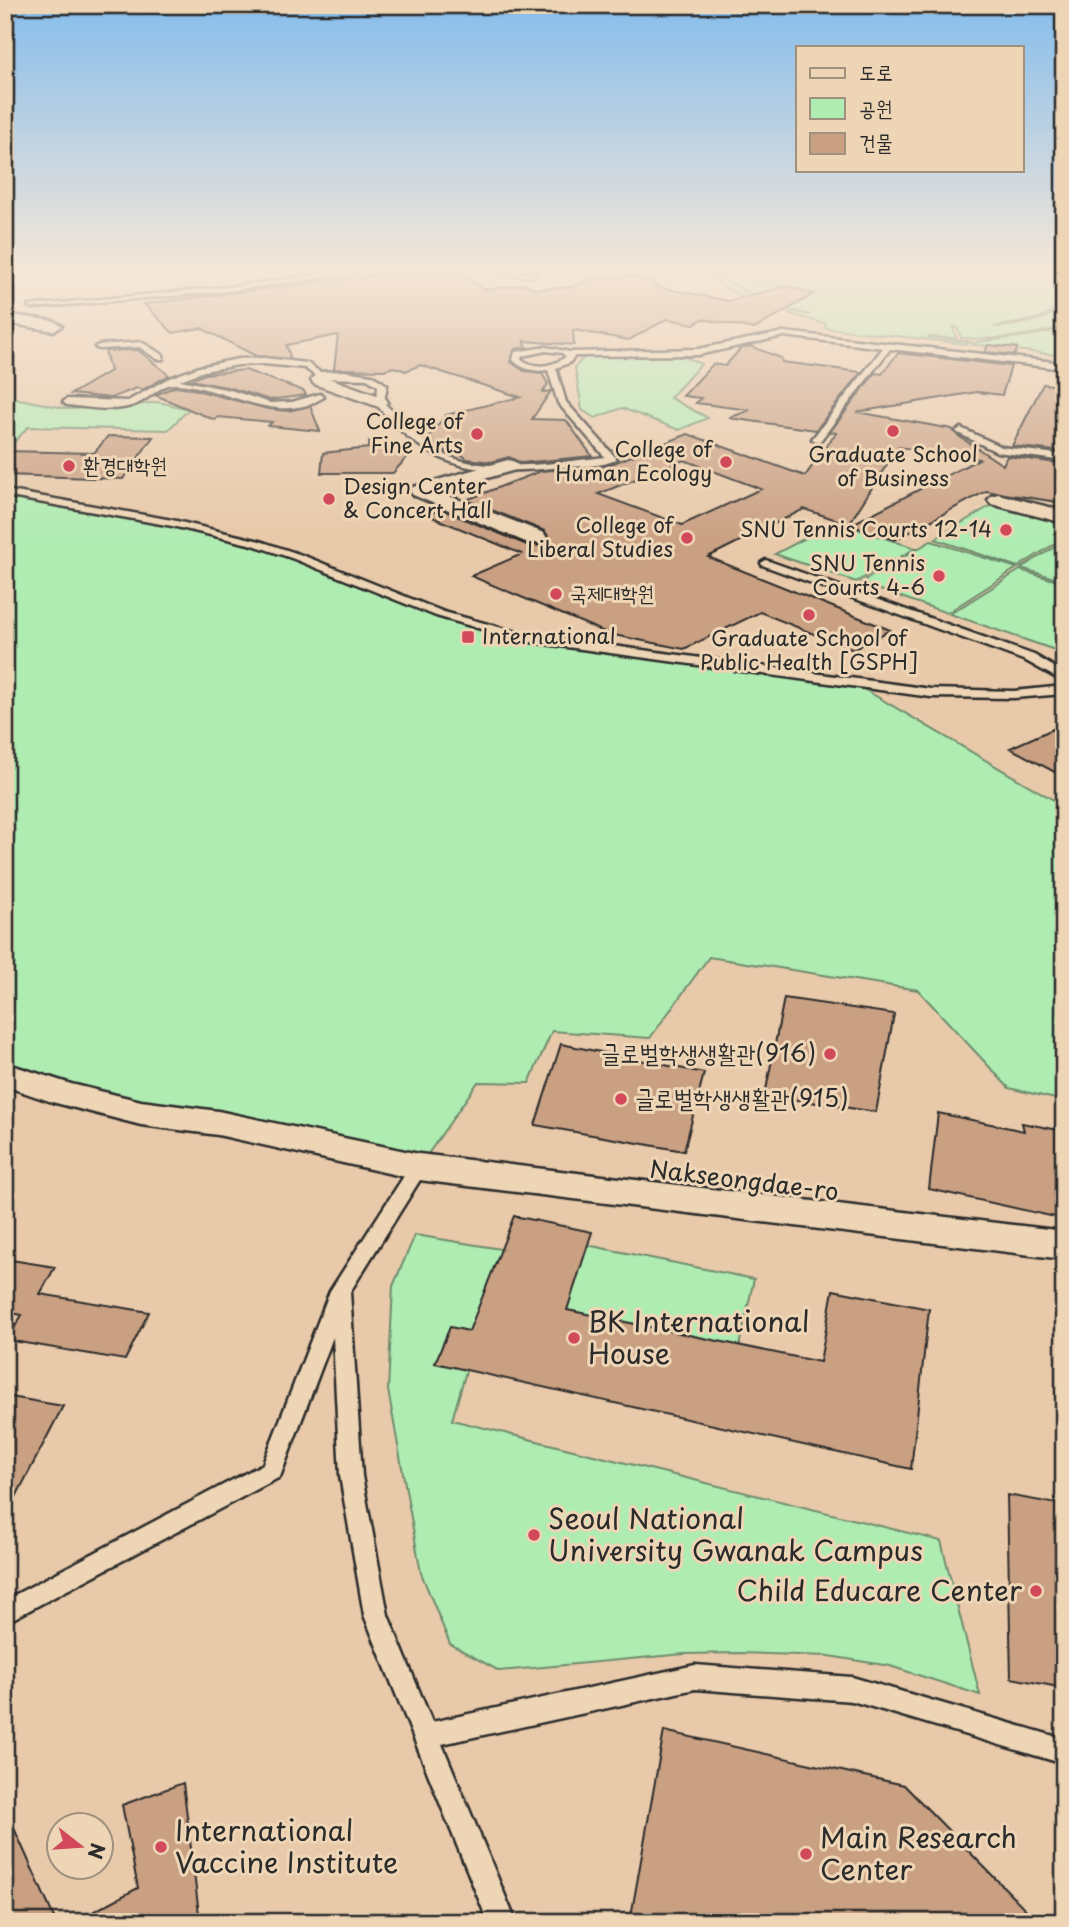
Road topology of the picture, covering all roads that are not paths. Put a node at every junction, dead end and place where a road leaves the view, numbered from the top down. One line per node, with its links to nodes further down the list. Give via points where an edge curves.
1 (240, 362): 9 (lane)
2 (272, 362): 12 (lane, via 307,366 318,375 369,377 383,385)
3 (521, 362): 8 (lane)
4 (564, 362): 8 (lane)
5 (876, 362): 14 (lane)
6 (1037, 362): 7 (lane)
7 (1064, 365)
8 (552, 368): 16 (lane, via 562,403 612,459)
9 (170, 381): 10 (lane, via 225,391 269,406 293,405); 11 (lane, via 130,404)
10 (320, 389): 12 (street, via 350,402 352,392)
11 (67, 402)
12 (379, 402): 16 (lane, via 438,455 464,464)
13 (961, 431): 15 (lane, via 1000,450)
14 (817, 439)
15 (1064, 458)
16 (508, 466): 20 (street, via 420,491)
17 (5, 493): 23 (lane, via 256,543 440,614 523,637 931,693 1032,695)
18 (998, 500): 19 (street)
19 (1064, 517)
20 (536, 538)
21 (766, 563): 22 (lane, via 1030,658)
22 (1064, 678)
23 (1064, 690)
24 (5, 1074): 25 (lane, Nakseongdae-ro, via 141,1113 218,1123)
25 (419, 1167): 26 (lane, Nakseongdae-ro); 27 (lane)
26 (1064, 1245)
27 (340, 1291): 28 (lane, via 272,1470); 29 (lane, via 351,1476 376,1615)
28 (5, 1612)
29 (424, 1736): 30 (lane, via 695,1677 852,1689); 31 (lane)
30 (1064, 1752)
31 (502, 1922)

